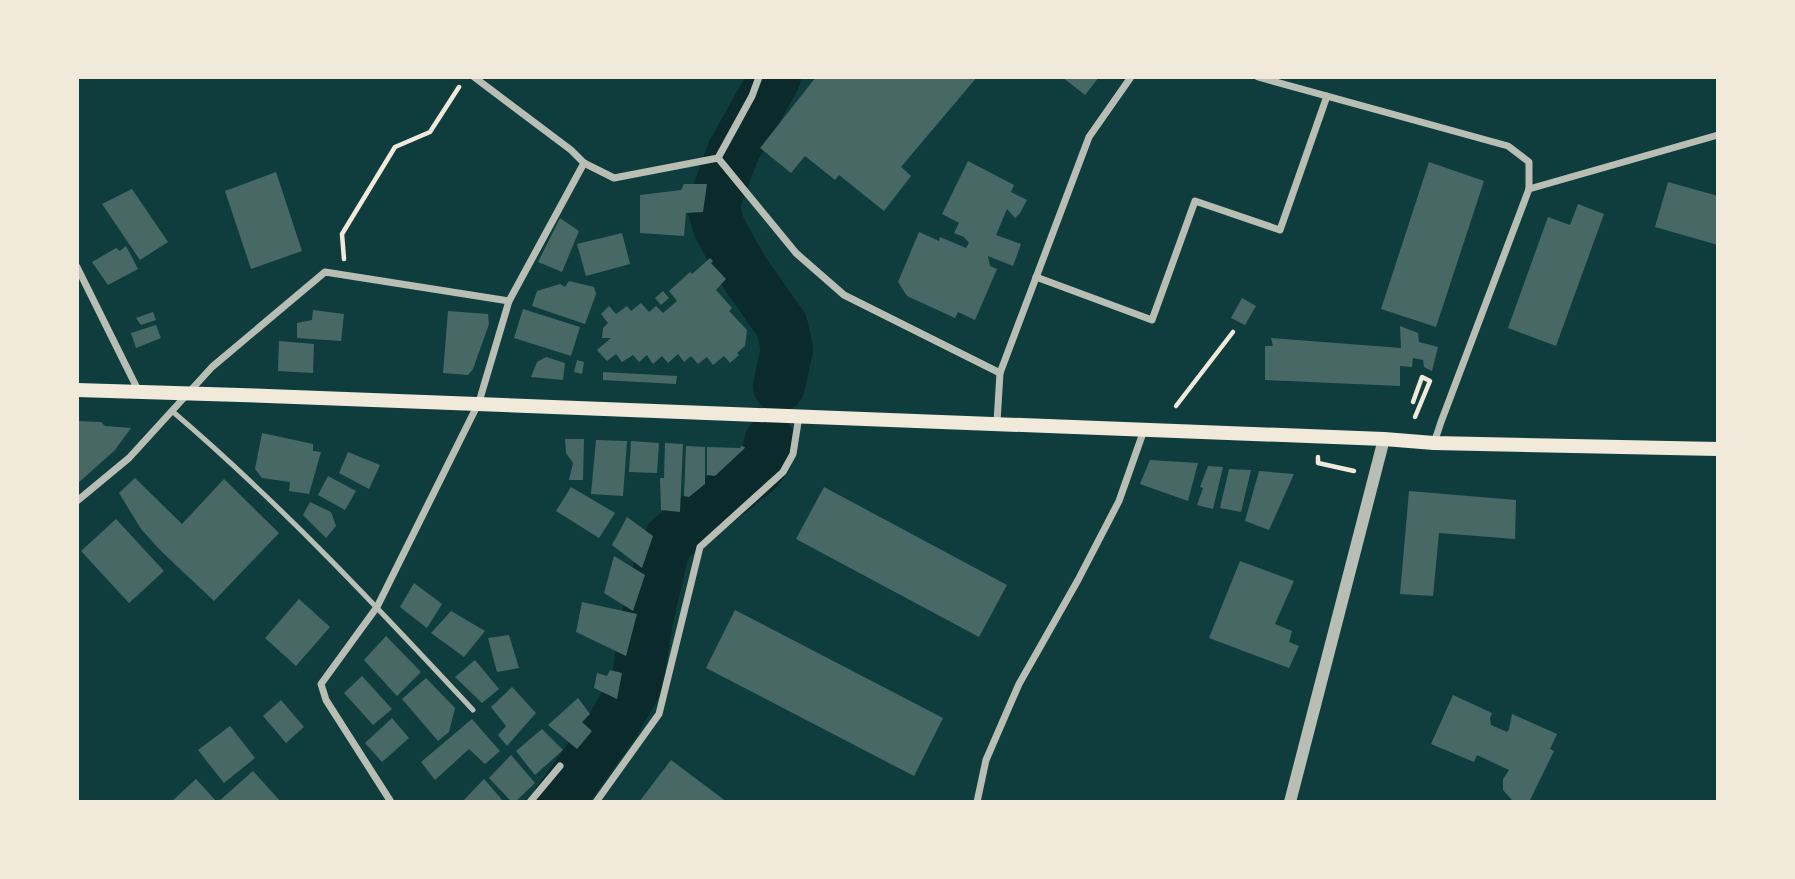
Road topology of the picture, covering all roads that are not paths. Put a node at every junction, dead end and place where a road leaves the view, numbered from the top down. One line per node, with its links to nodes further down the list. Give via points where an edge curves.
1 (474, 77): 5 (street)
2 (759, 77): 8 (street)
3 (1130, 77): 12 (street, via 1089,136)
4 (1258, 77): 6 (street)
5 (482, 80): 9 (street)
6 (1327, 96): 10 (street, via 1508,146 1530,162); 12 (street, via 1280,230 1195,201 1152,320)
7 (1718, 135): 10 (street)
8 (718, 158): 9 (street, via 614,178); 14 (street, via 796,253 844,295)
9 (584, 163): 13 (street)
10 (1529, 189): 24 (street)
11 (77, 267): 16 (street)
12 (1036, 276): 14 (street)
13 (509, 301): 17 (street, via 325,272); 18 (street)
14 (1000, 373): 21 (street)
15 (77, 390): 16 (main road)
16 (139, 392): 17 (main road)
17 (187, 393): 18 (main road); 19 (street)
18 (479, 402): 20 (main road); 27 (street)
19 (172, 411): 26 (street, via 130,458); 27 (lane, via 225,456)
20 (799, 415): 21 (main road); 32 (street, via 793,454 783,472 700,547 659,714)
21 (997, 422): 22 (main road)
22 (1144, 429): 23 (main road); 33 (street, via 1119,502 1019,684 986,760)
23 (1384, 439): 24 (main road); 34 (street)
24 (1434, 443): 25 (main road)
25 (1718, 449)
26 (77, 501)
27 (377, 607): 28 (lane); 30 (street, via 321,684)
28 (473, 710)
29 (560, 766): 31 (street)
30 (391, 802)
31 (530, 802)
32 (596, 802)
33 (977, 802)
34 (1290, 802)

